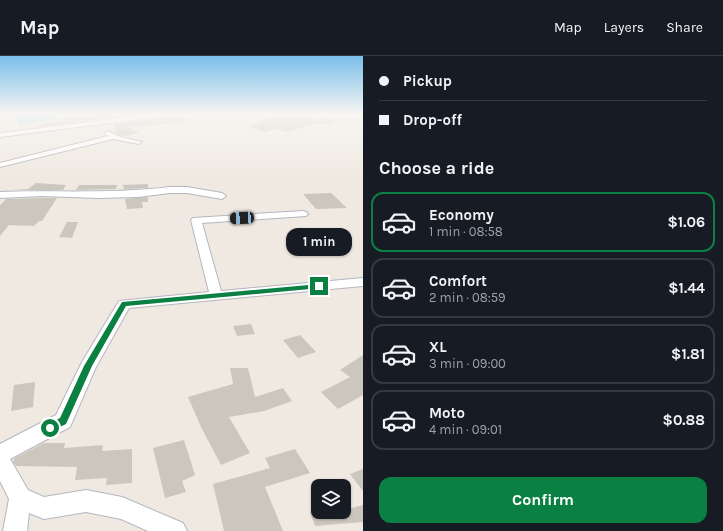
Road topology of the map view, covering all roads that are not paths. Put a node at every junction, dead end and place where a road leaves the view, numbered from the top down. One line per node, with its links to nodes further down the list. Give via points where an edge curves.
1 (113, 137): 2 (street); 3 (street)
2 (139, 142)
3 (0, 165)
4 (0, 195): 5 (street, via 138,194 187,190)
5 (222, 196)
6 (303, 214): 8 (street, via 196,220)
7 (363, 282): 8 (street)
8 (216, 296): 9 (street, via 124,304 88,366 63,421)
9 (0, 454)
10 (0, 460): 11 (street)
11 (20, 498): 12 (street); 13 (street, via 44,508 86,501 122,508)
12 (15, 531)
13 (175, 531)

